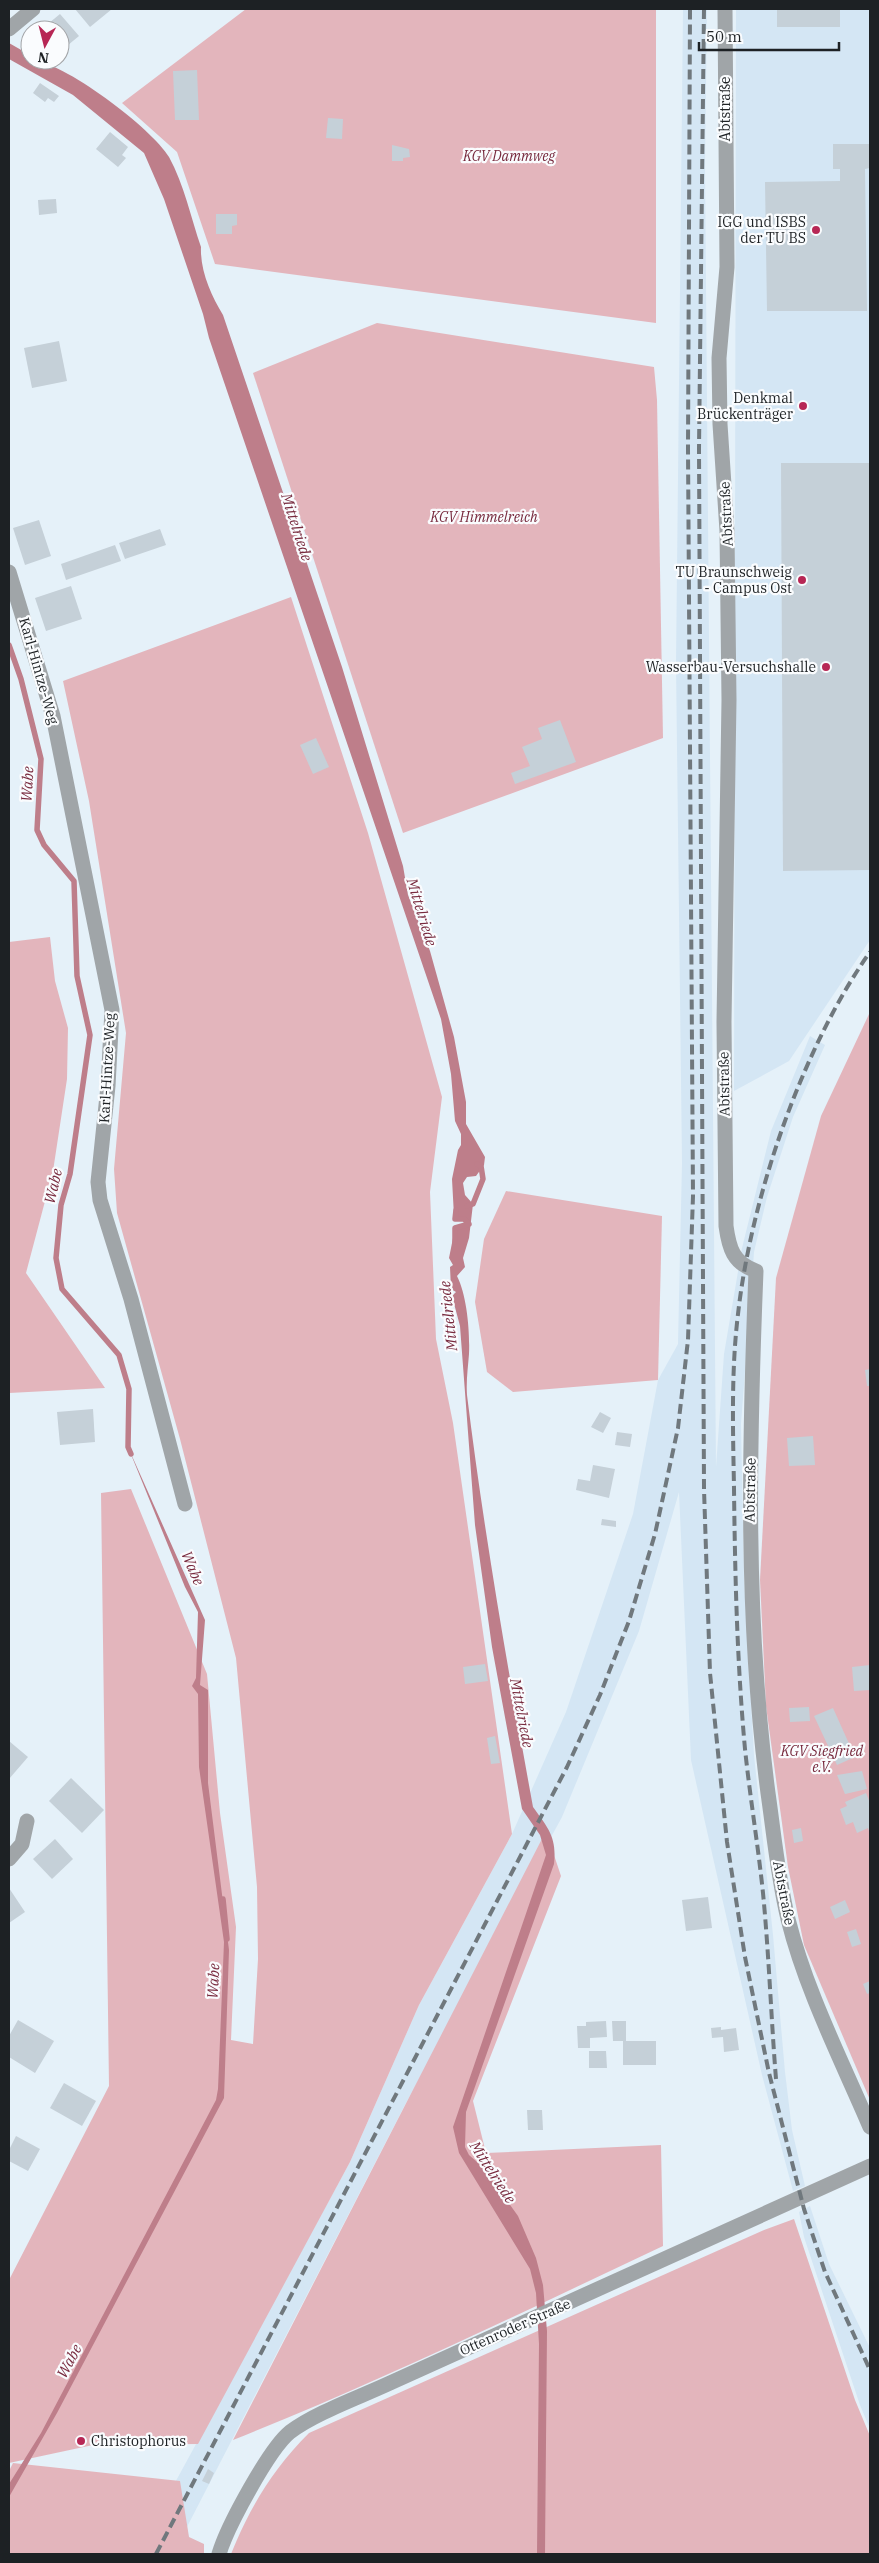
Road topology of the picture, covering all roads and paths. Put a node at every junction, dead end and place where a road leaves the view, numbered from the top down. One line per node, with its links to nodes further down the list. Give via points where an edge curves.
1 (33, 9): 3 (street)
2 (725, 9): 8 (street, Abtstraße, via 726,267 719,358 727,531 729,700 724,1022 726,1226 728,1244 733,1253 742,1266 756,1271 750,1451 752,1622 760,1733 781,1889 814,1998)
3 (9, 29)
4 (9, 572): 5 (street, Karl-Hintze-Weg, via 53,716 112,1010 98,1182 100,1200 131,1299)
5 (185, 1504)
6 (26, 1821): 7 (street, via 22,1844)
7 (9, 1859)
8 (870, 2127)
9 (870, 2166): 10 (street, Ottenroder Straße, via 332,2410 289,2433 241,2505)
10 (219, 2554)

